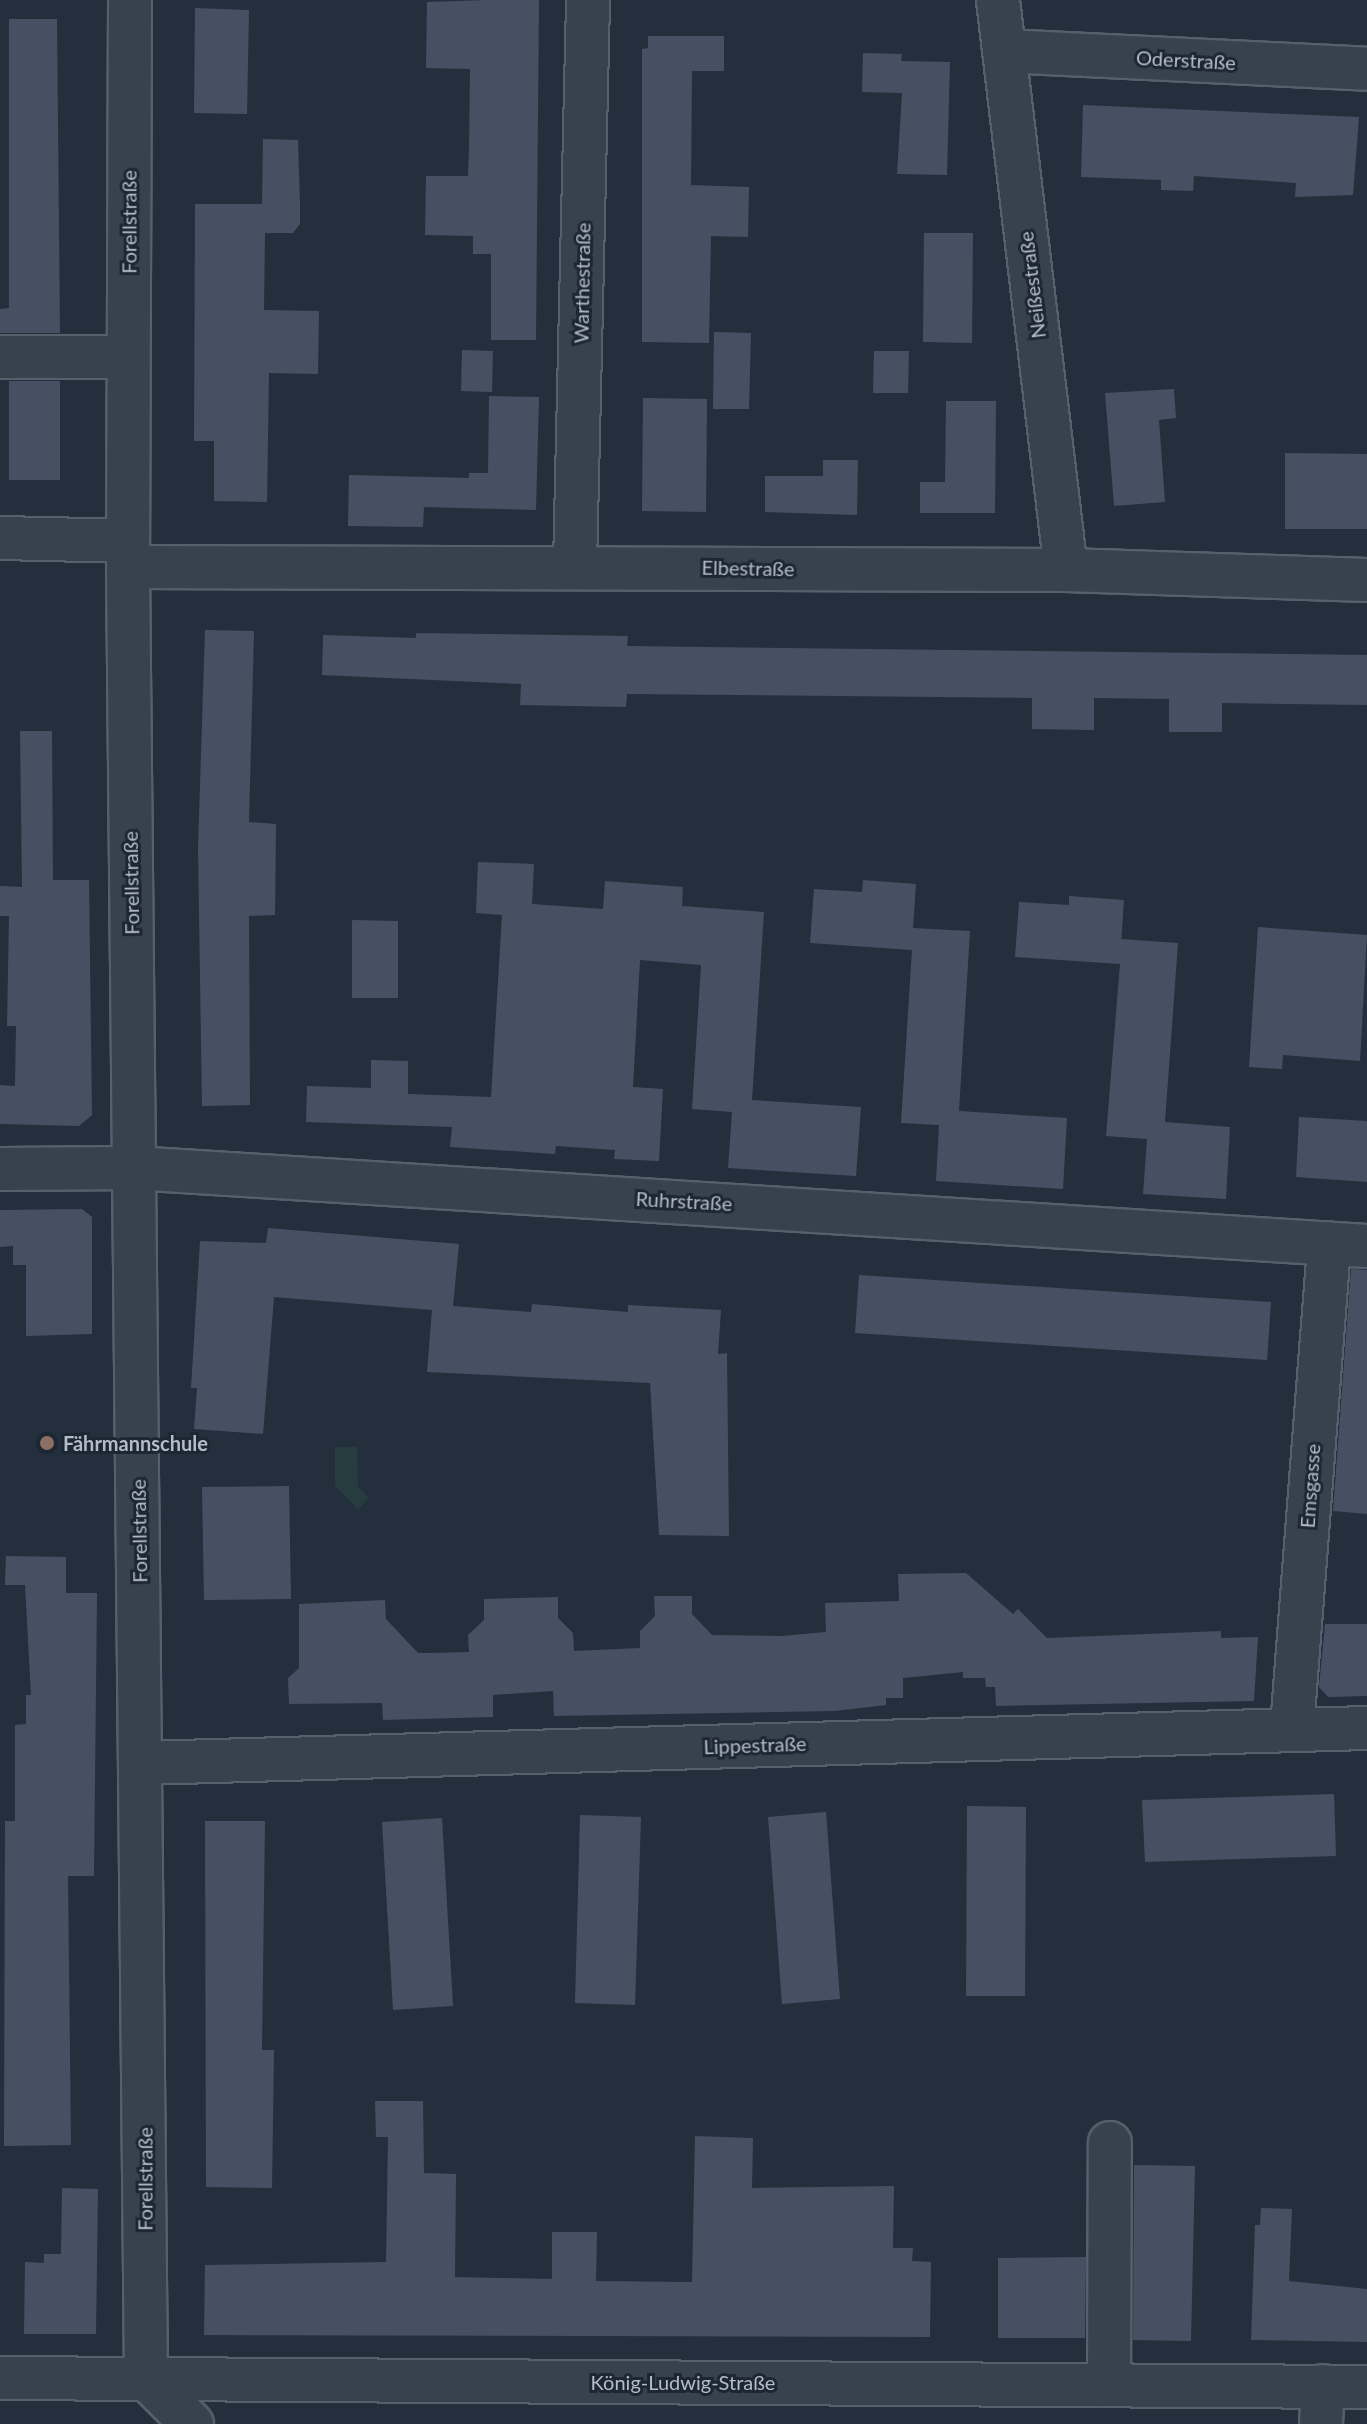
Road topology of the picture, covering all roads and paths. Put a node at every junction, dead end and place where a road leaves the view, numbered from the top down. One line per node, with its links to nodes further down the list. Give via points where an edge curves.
1 (130, 0): 7 (street, Forellstraße)
2 (588, 0): 10 (street, Warthestraße)
3 (998, 0): 4 (street, Neißestraße)
4 (1005, 51): 5 (street, Oderstraße); 11 (street, Neißestraße)
5 (1367, 69)
6 (0, 357): 7 (street)
7 (128, 357): 9 (street, Forellstraße)
8 (0, 538): 9 (street)
9 (128, 554): 10 (street, Elbestraße); 13 (street, Forellstraße)
10 (575, 566): 11 (street, Elbestraße)
11 (1066, 570): 12 (street, Elbestraße)
12 (1367, 580)
13 (134, 1168): 14 (street, Ruhrstraße); 15 (street, Ruhrstraße); 18 (street, Forellstraße)
14 (0, 1169)
15 (1348, 1244): 16 (street, Emsgasse)
16 (1292, 1728): 17 (street, Lippestraße); 18 (street, Lippestraße)
17 (1367, 1728)
18 (144, 1763): 21 (street, Forellstraße)
19 (1110, 2143): 22 (street)
20 (0, 2378): 21 (street, König-Ludwig-Straße)
21 (146, 2378): 22 (street, König-Ludwig-Straße); 25 (street)
22 (1109, 2385): 24 (street, König-Ludwig-Straße)
23 (1367, 2387): 24 (street, König-Ludwig-Straße)
24 (1322, 2405)
25 (192, 2424)

